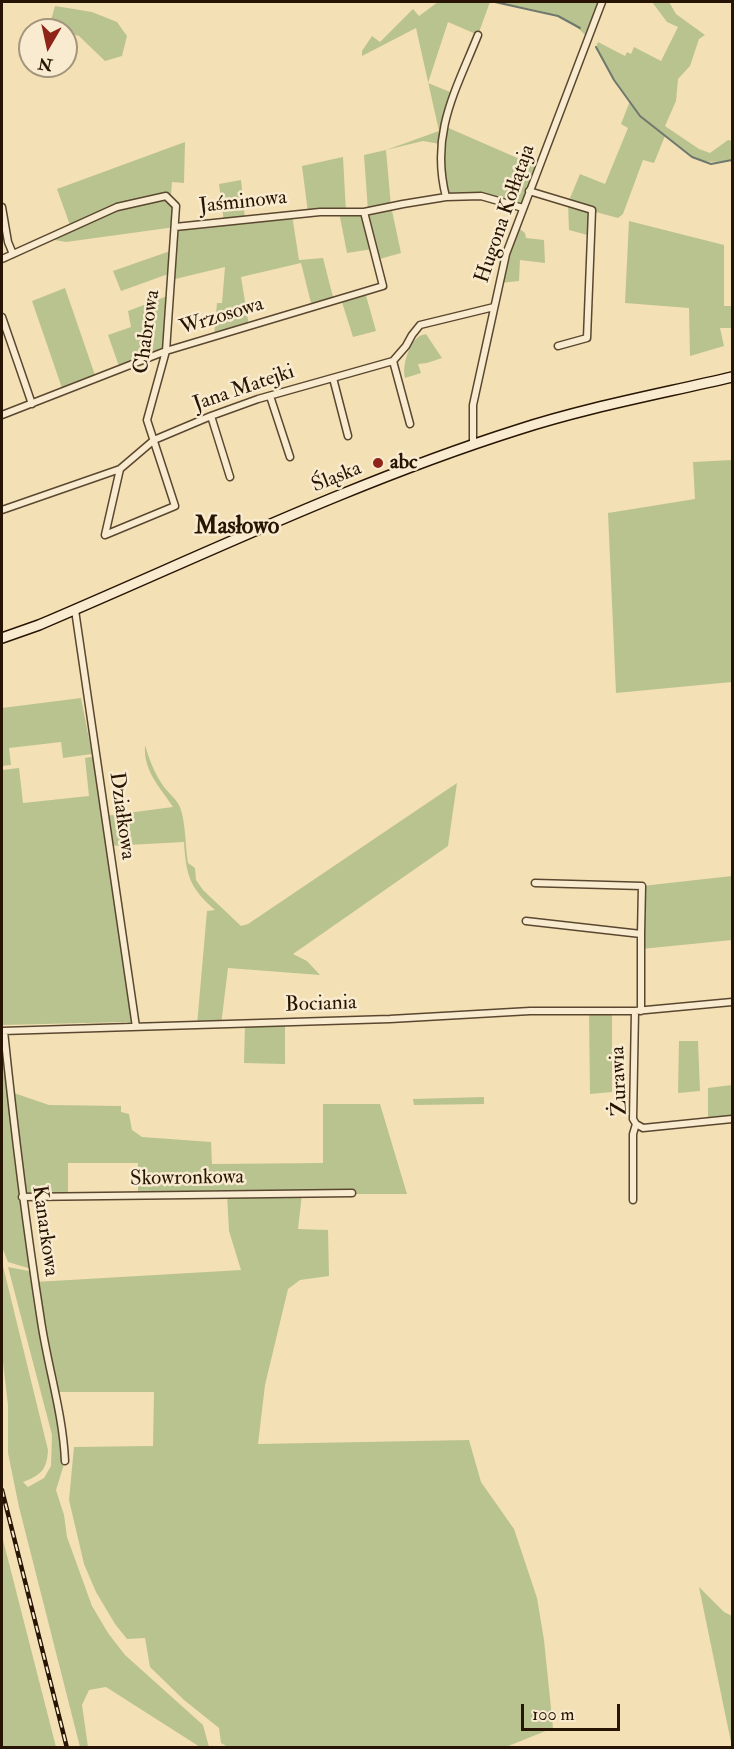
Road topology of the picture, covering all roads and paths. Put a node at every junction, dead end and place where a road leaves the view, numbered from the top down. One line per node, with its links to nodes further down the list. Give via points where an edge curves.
1 (602, 2): 3 (street, Hugona Kołłątaja)
2 (478, 35): 4 (street, via 441,138)
3 (530, 190): 6 (street, Hugona Kołłątaja); 13 (street, via 592,210 587,338)
4 (446, 197): 6 (street, Jaśminowa, via 482,196); 7 (street, Jaśminowa)
5 (2, 207): 9 (street)
6 (523, 208): 11 (street, Hugona Kołłątaja, via 506,254)
7 (364, 212): 8 (street, Jaśminowa, via 320,212); 14 (street, Wrzosowa, via 383,286)
8 (176, 227): 9 (street, Jaśminowa, via 176,206 166,196 117,207); 14 (street, Chabrowa)
9 (13, 254): 10 (street, Jaśminowa)
10 (2, 259)
11 (494, 307): 15 (street, via 420,325); 25 (street, Hugona Kołłątaja, via 473,405)
12 (2, 317): 19 (street)
13 (558, 346)
14 (166, 351): 19 (street, Wrzosowa); 24 (street, Chabrowa, via 147,420)
15 (393, 362): 17 (street, Jana Matejki); 22 (street)
16 (732, 377): 25 (street, Śląska, via 602,406)
17 (333, 378): 18 (street, Jana Matejki); 23 (street)
18 (270, 396): 21 (street, Jana Matejki); 26 (street)
19 (32, 404): 20 (street, Wrzosowa)
20 (2, 415)
21 (211, 416): 24 (street, Jana Matejki); 28 (street)
22 (410, 424)
23 (348, 436)
24 (154, 440): 27 (street, Jana Matejki); 27 (street, Chabrowa, via 176,506 105,535)
25 (473, 445): 30 (street, Śląska, via 309,509)
26 (290, 457)
27 (120, 469): 29 (street, Jana Matejki)
28 (230, 477)
29 (2, 510)
30 (75, 610): 31 (street, Śląska); 37 (street, Działkowa)
31 (2, 639)
32 (534, 883): 34 (street, via 642,886)
33 (526, 921): 34 (street)
34 (641, 934): 36 (street)
35 (732, 1002): 36 (street, Bociania)
36 (638, 1011): 37 (street, Bociania, via 530,1011); 40 (street, Żurawia, via 633,1119)
37 (136, 1027): 38 (street, Bociania)
38 (3, 1031): 42 (street, Kanarkowa)
39 (732, 1119): 40 (street, Żurawia, via 643,1128)
40 (636, 1124): 43 (street)
41 (352, 1193): 42 (street, Skowronkowa)
42 (22, 1197): 44 (street, Kanarkowa, via 44,1341 64,1434)
43 (633, 1200)
44 (65, 1461)

